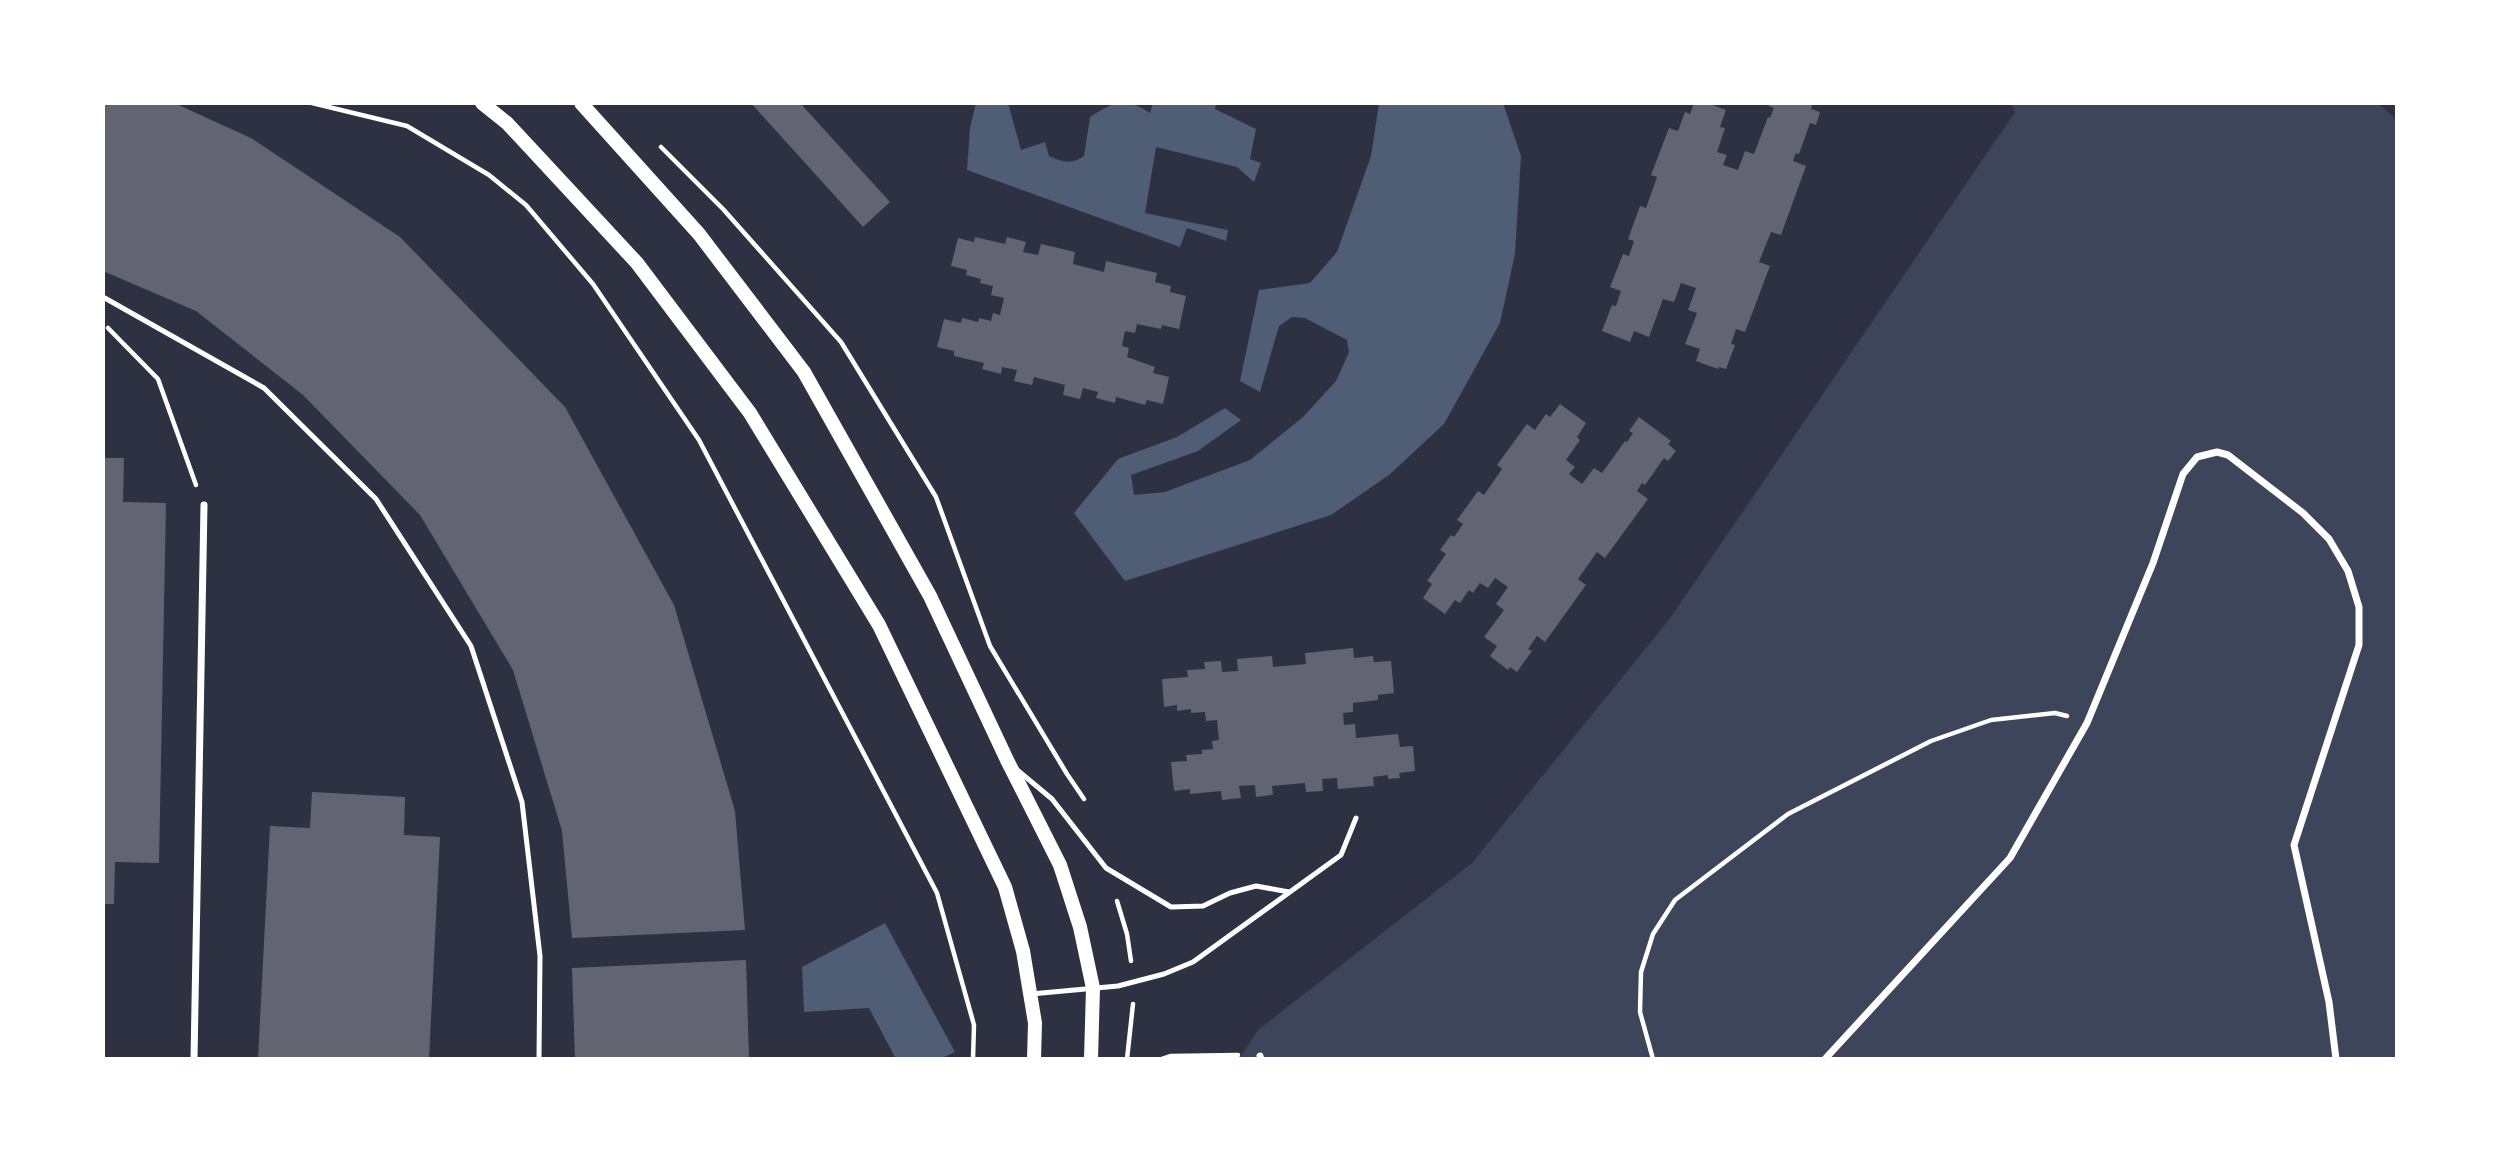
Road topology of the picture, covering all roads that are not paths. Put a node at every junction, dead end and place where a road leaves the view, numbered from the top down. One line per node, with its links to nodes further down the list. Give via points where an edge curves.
1 (482, 103): 9 (main road, via 507,123 637,263 750,413 879,625 1004,887 1024,951)
2 (581, 103): 5 (main road, via 699,234 804,372 930,596)
3 (103, 297): 11 (lane, via 264,388 376,499 471,646 522,802 540,956)
4 (204, 505): 10 (street)
5 (1007, 760): 7 (lane, via 1052,799 1107,869 1171,907 1203,906 1230,892 1256,886); 8 (main road, via 1060,865)
6 (1356, 818): 7 (lane, via 1341,855)
7 (1289, 892): 8 (lane, via 1193,962 1118,986)
8 (1093, 988): 9 (lane); 13 (main road)
9 (1030, 994): 12 (main road)
10 (194, 1059)
11 (539, 1059)
12 (1034, 1059)
13 (1091, 1059)
14 (1825, 1059): 15 (street, via 2010,858 2087,723 2183,474 2197,457 2217,452 2228,455 2303,513 2329,539 2348,571 2358,607 2359,645 2294,845 2329,1002)
15 (2336, 1059)

